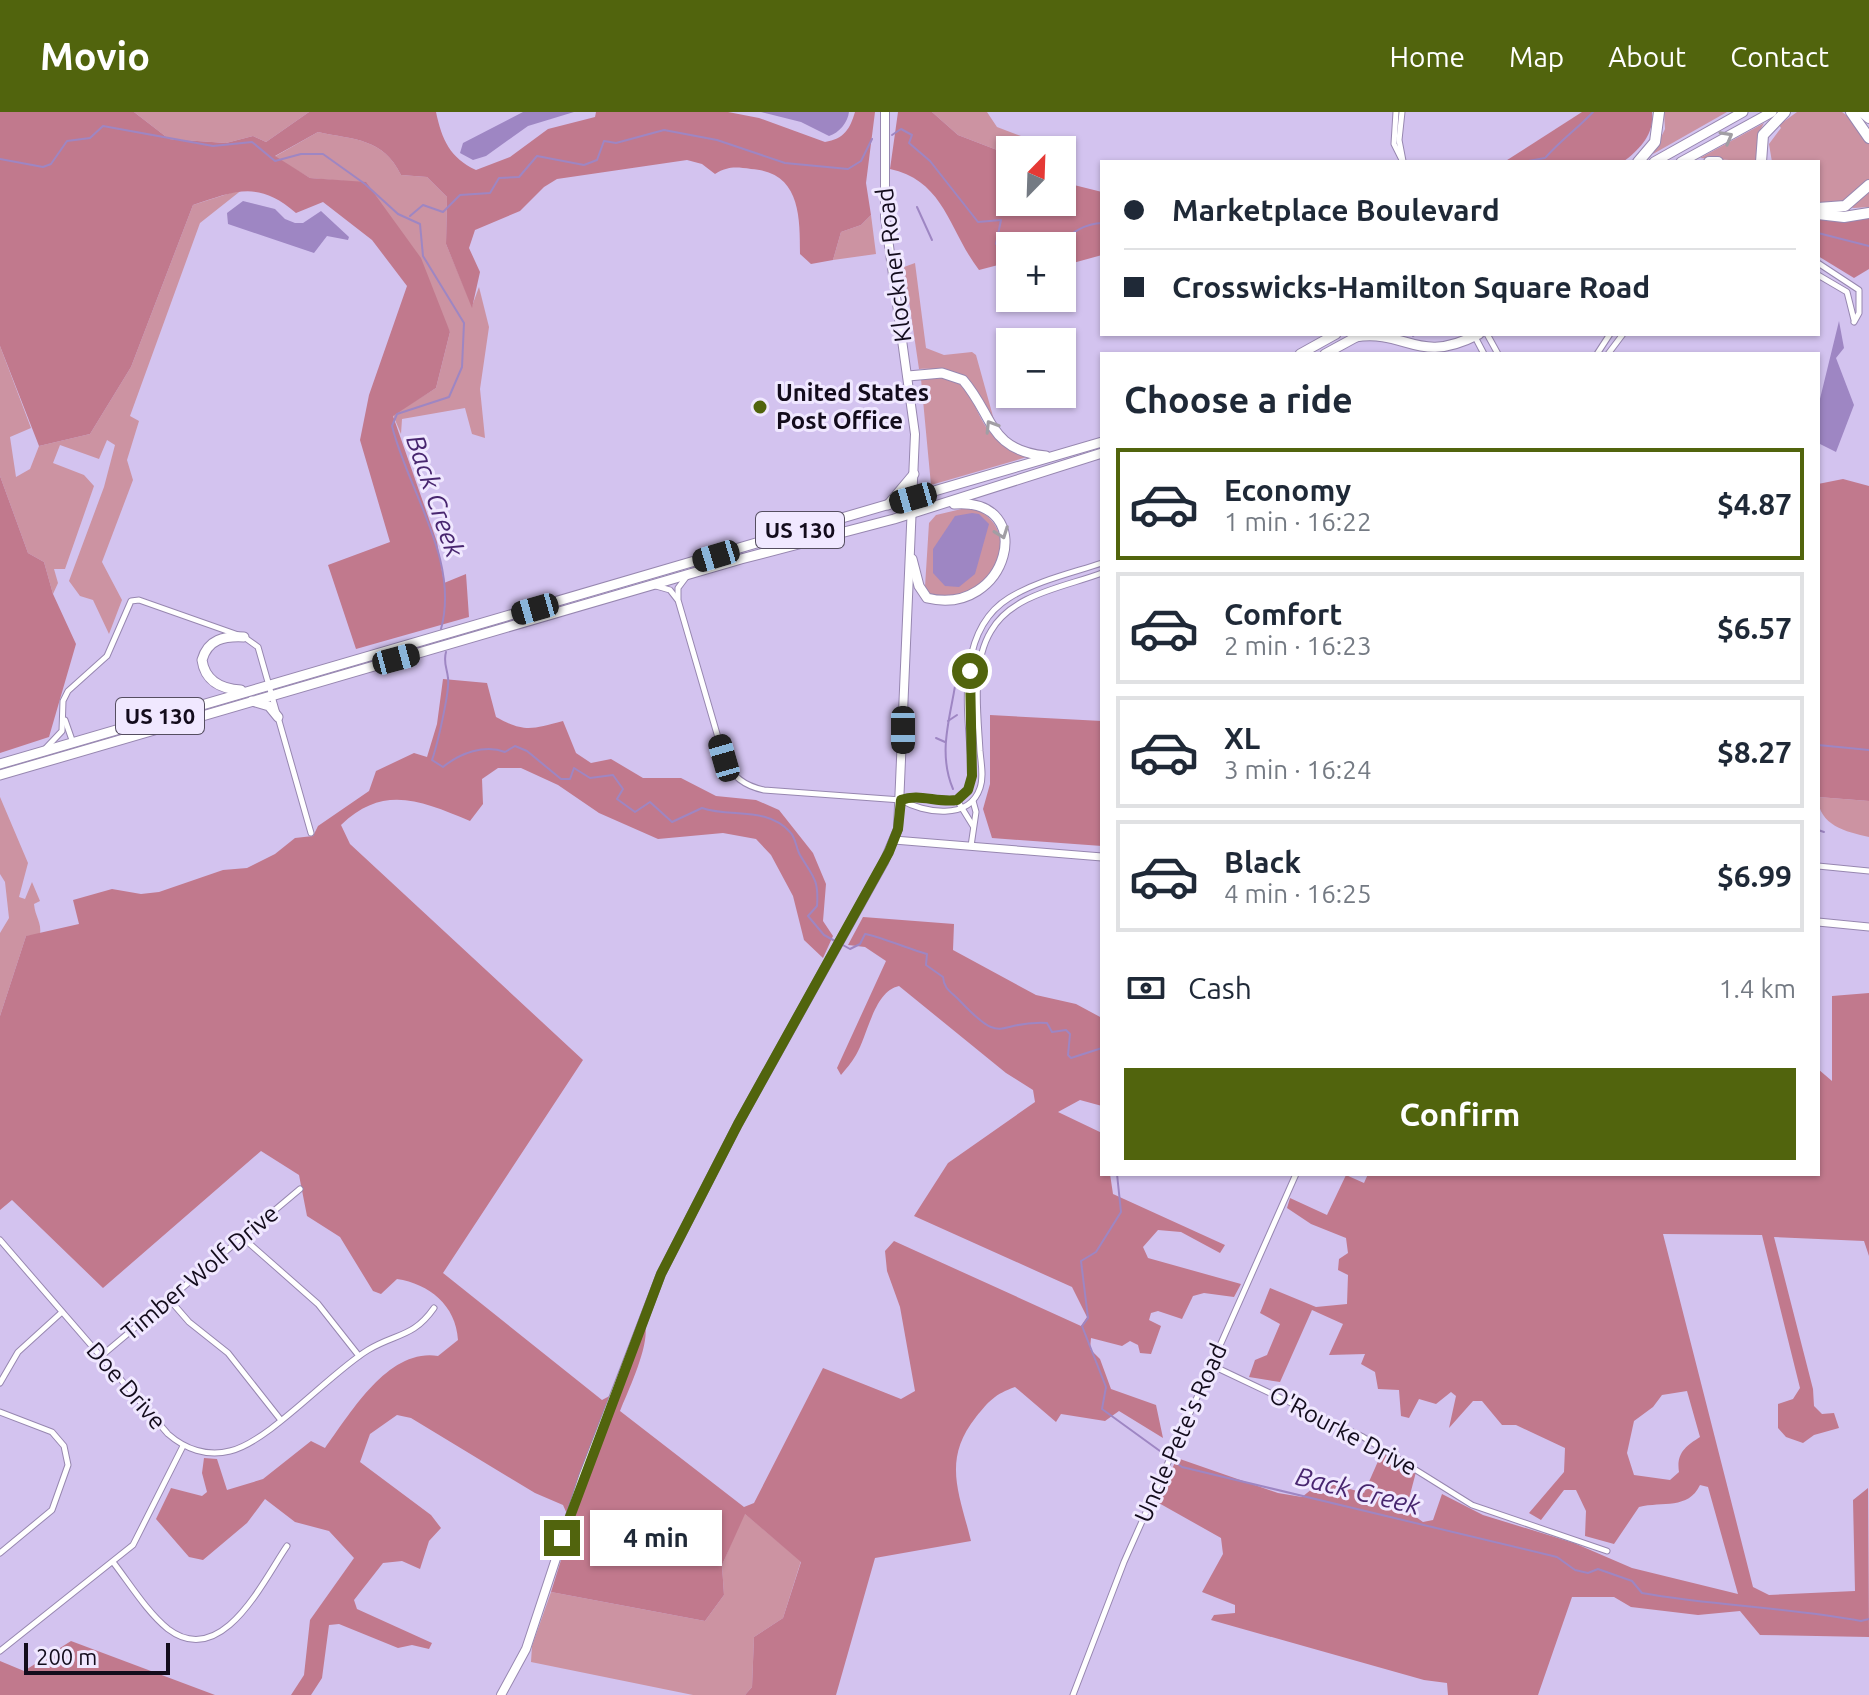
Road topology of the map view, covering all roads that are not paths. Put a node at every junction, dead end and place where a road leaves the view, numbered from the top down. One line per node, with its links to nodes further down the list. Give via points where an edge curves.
1 (885, 112): 30 (main road, Klockner Road, via 885,217)
2 (1396, 112): 12 (street, via 1393,136)
3 (1402, 112): 13 (street)
4 (1659, 112): 14 (highway, via 1655,142)
5 (1743, 112): 15 (highway)
6 (1772, 112): 16 (highway, one-way to 6)
7 (1785, 112): 17 (highway, via 1763,135)
8 (1851, 112): 11 (highway)
9 (1862, 112): 10 (highway)
10 (1869, 118)
11 (1869, 138)
12 (1402, 160)
13 (1403, 160)
14 (1640, 160)
15 (1658, 160)
16 (1685, 160)
17 (1761, 160)
18 (1869, 185): 19 (highway, via 1845,206)
19 (1820, 211)
20 (1820, 211): 21 (highway, via 1844,217)
21 (1869, 213)
22 (1820, 264): 23 (street, via 1859,290 1854,322 1847,292)
23 (1820, 276)
24 (1332, 336): 28 (highway)
25 (1358, 336): 29 (highway)
26 (1380, 336): 27 (highway, via 1434,349)
27 (1473, 336)
28 (1304, 352)
29 (1329, 352)
30 (908, 376): 33 (highway, one-way to 30, via 1010,447 989,425 972,390 953,374); 34 (main road, Klockner Road)
31 (1100, 443): 33 (highway, US 130)
32 (1100, 454): 37 (highway, US 130)
33 (1057, 456): 35 (highway, US 130)
34 (914, 474): 35 (main road, Klockner Road); 36 (highway)
35 (913, 498): 36 (highway, US 130); 38 (main road, Klockner Road)
36 (888, 505): 41 (highway, US 130)
37 (939, 506): 38 (highway, US 130); 39 (highway, one-way to 39, via 972,504 989,511 1004,530 1004,560 989,582 970,595 937,601 923,595)
38 (913, 513): 39 (main road); 41 (highway, US 130)
39 (912, 559): 55 (main road)
40 (1100, 564): 56 (street, via 1016,594 983,623 970,671 972,776 968,790)
41 (688, 570): 43 (highway); 44 (street); 46 (highway, US 130)
42 (1100, 574): 57 (street, via 1021,601 990,631 980,671 982,781)
43 (653, 585): 44 (street, via 665,587); 46 (highway, US 130)
44 (678, 600): 55 (street, via 733,775 764,790)
45 (244, 637): 46 (street, via 258,647); 47 (highway, via 214,641 202,660 213,682); 48 (street, via 131,601 107,656 68,691)
46 (270, 689): 47 (highway, US 130); 49 (street)
47 (249, 695): 49 (highway); 50 (highway, US 130); 52 (highway, US 130)
48 (63, 715): 50 (street); 51 (street, via 62,731)
49 (278, 717): 61 (street)
50 (72, 740): 51 (highway, US 130); 52 (highway, via 67,748)
51 (45, 748): 53 (highway, US 130)
52 (39, 761): 54 (highway, US 130)
53 (0, 764)
54 (0, 775)
55 (901, 800): 56 (street, via 913,795); 58 (street, via 940,811); 59 (main road)
56 (957, 800): 58 (street)
57 (973, 801): 58 (street); 60 (street)
58 (963, 808): 60 (street)
59 (899, 823): 62 (main road); 64 (street, via 907,837)
60 (973, 826): 65 (street)
61 (311, 833)
62 (894, 840): 63 (street); 66 (main road)
63 (910, 842): 64 (street); 66 (street)
64 (920, 842): 65 (street)
65 (971, 846): 67 (street)
66 (889, 852): 93 (main road, via 661,1274 583,1477 526,1649)
67 (1100, 857)
68 (1820, 866): 69 (street)
69 (1869, 871)
70 (1820, 922): 71 (street)
71 (1869, 927)
72 (1295, 1176): 83 (street, Uncle Pete's Road)
73 (300, 1189): 74 (street, Timber Wolf Drive)
74 (242, 1237): 78 (street, Timber Wolf Drive); 81 (street, via 318,1304)
75 (0, 1240): 76 (street, Doe Drive)
76 (8, 1250): 77 (street); 80 (street, Doe Drive)
77 (0, 1257)
78 (169, 1299): 82 (street, Timber Wolf Drive); 86 (street, via 228,1353)
79 (434, 1308): 81 (street, Doe Drive, via 414,1331)
80 (62, 1312): 82 (street, Doe Drive); 84 (street, via 18,1352)
81 (359, 1356): 86 (street, Doe Drive)
82 (100, 1357): 87 (street, Doe Drive)
83 (1211, 1365): 89 (street, O'Rourke Drive, via 1363,1437 1472,1505); 94 (street, Uncle Pete's Road, via 1109,1598)
84 (0, 1383)
85 (0, 1412): 90 (street, via 52,1432 64,1446 68,1465 52,1510)
86 (280, 1419): 87 (street, Doe Drive, via 228,1452)
87 (183, 1446): 91 (street, via 139,1537)
88 (287, 1546): 91 (street, via 231,1626 203,1639 168,1629)
89 (1607, 1551)
90 (0, 1553)
91 (113, 1562): 92 (street)
92 (0, 1651)
93 (501, 1695)
94 (1073, 1695)

